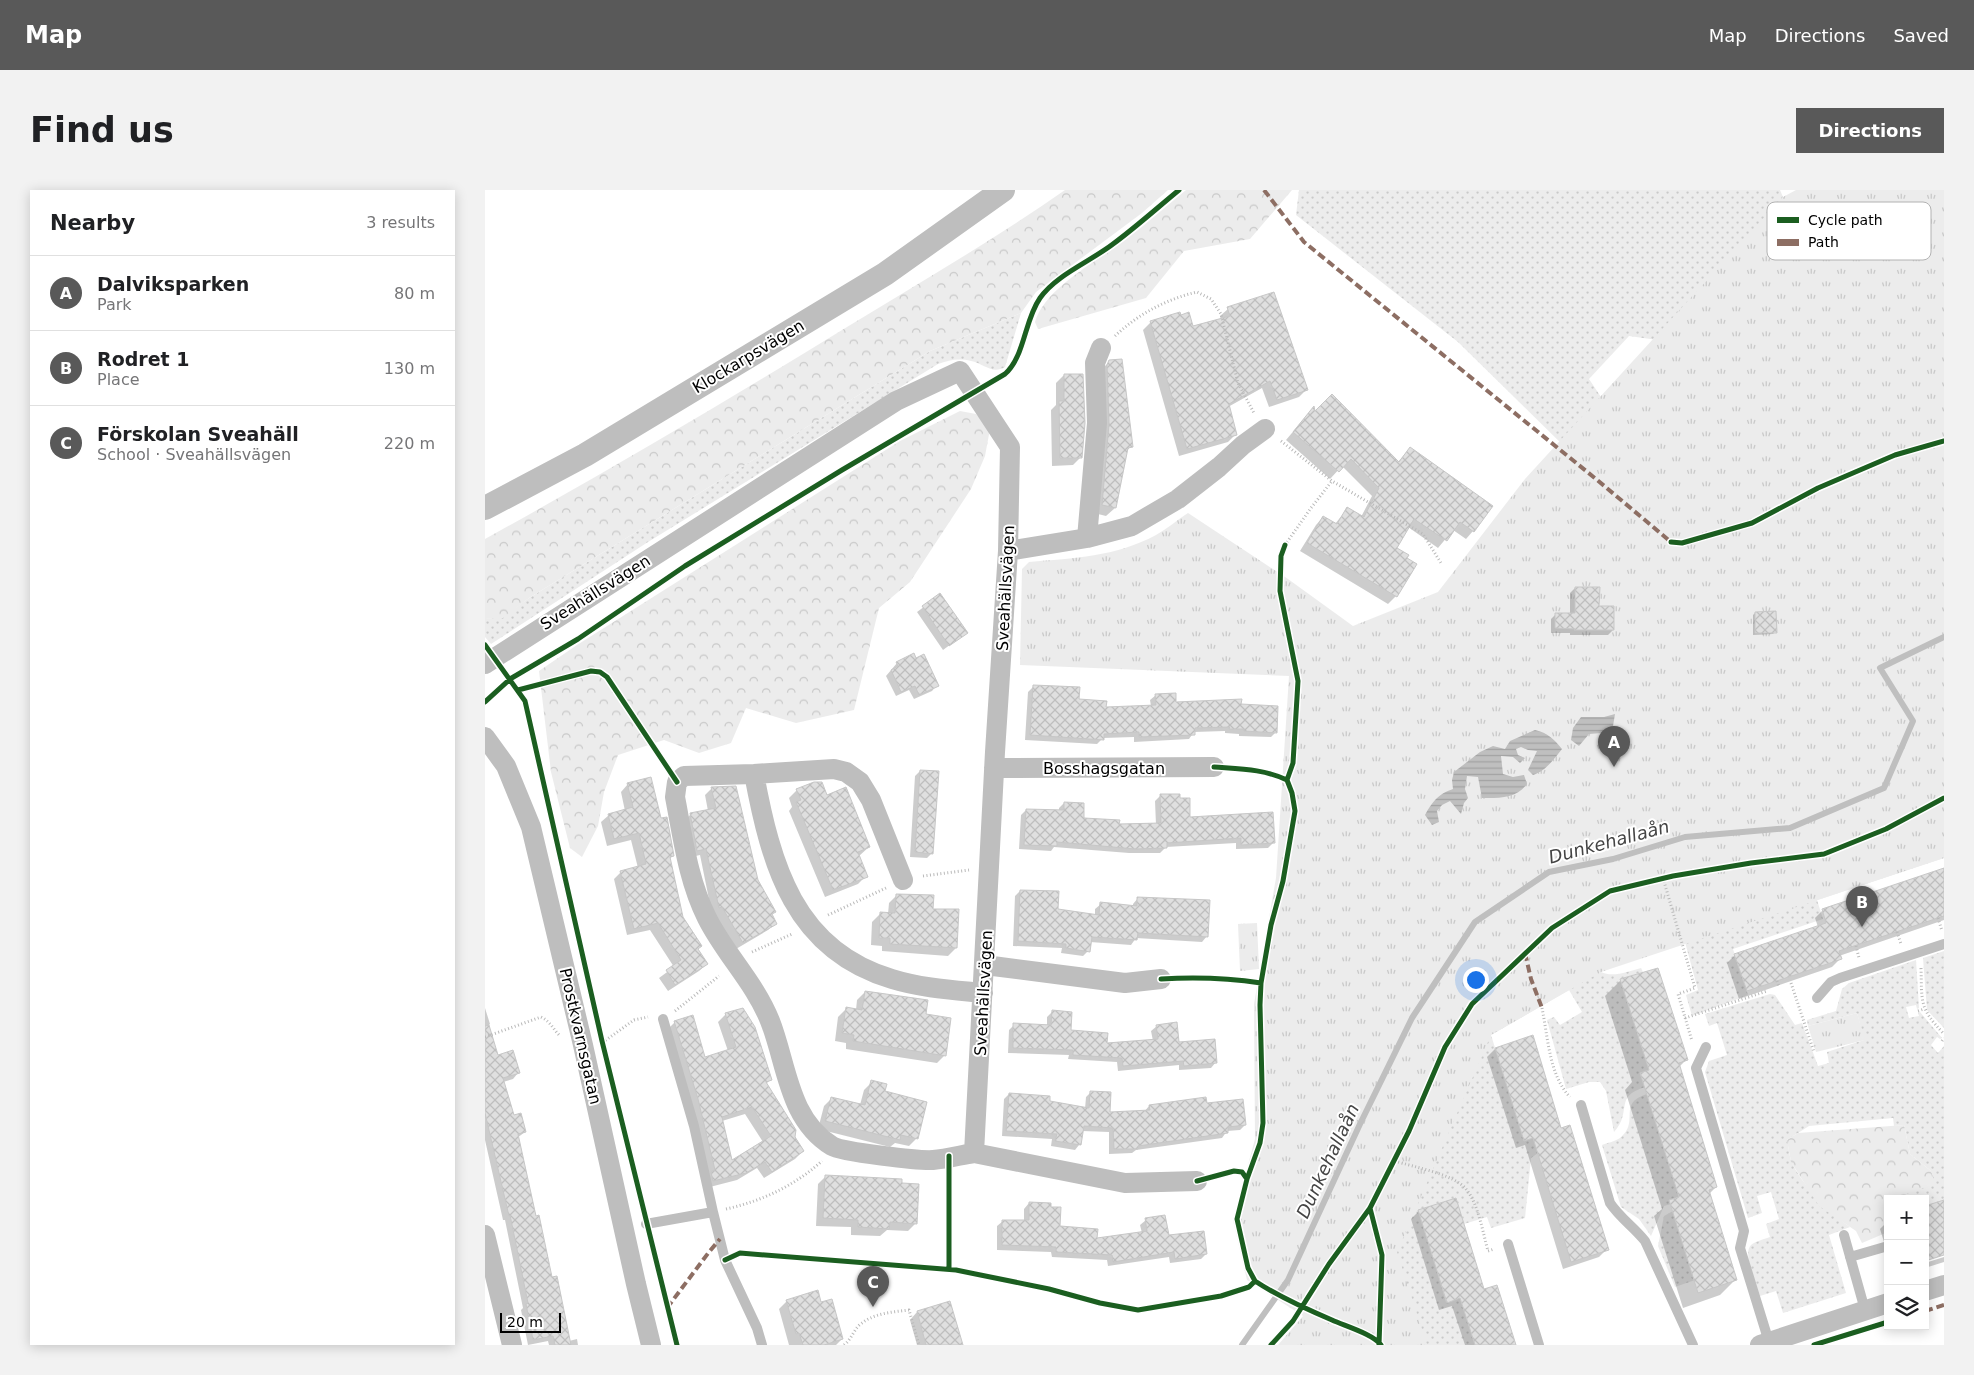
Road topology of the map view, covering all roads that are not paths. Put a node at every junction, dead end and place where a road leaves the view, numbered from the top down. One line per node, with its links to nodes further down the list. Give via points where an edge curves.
1 (1003, 190): 4 (street, Klockarpsvägen, via 885,274 585,455)
2 (1101, 348): 5 (street, via 1095,362 1097,423)
3 (1265, 429): 5 (street, via 1178,499 1132,526)
4 (485, 508)
5 (1087, 538): 6 (street)
6 (1008, 551): 7 (street, Sveahällsvägen, via 1010,447 960,371 896,401); 10 (street, Sveahällsvägen)
7 (485, 664)
8 (485, 736): 36 (street, Prostkvarnsgatan, via 507,766 531,827)
9 (1214, 767): 10 (street, Bosshagsgatan)
10 (994, 768): 14 (street, Sveahällsvägen)
11 (753, 774): 12 (street, via 834,769 846,772 860,782 871,800); 16 (street, via 775,859 794,904 828,946 860,967 893,980); 21 (street, via 684,776 677,782 675,797 695,888 707,918 745,974 770,1020 797,1106 821,1138 834,1148 932,1160)
12 (903, 880)
13 (1944, 944): 17 (lane, via 1840,978 1831,982)
14 (985, 965): 15 (street, via 1125,982); 16 (street, Sveahällsvägen)
15 (1161, 979)
16 (983, 993): 21 (street, Sveahällsvägen)
17 (1817, 998)
18 (663, 1019): 23 (lane, via 694,1126)
19 (1706, 1046): 34 (lane, via 1696,1068 1744,1231 1740,1248)
20 (1581, 1105): 39 (lane, via 1610,1202 1617,1214 1645,1241)
21 (974, 1153): 22 (street, via 1125,1183)
22 (1197, 1181)
23 (713, 1212): 24 (lane); 37 (lane, via 725,1260)
24 (646, 1224)
25 (485, 1235): 35 (street)
26 (1844, 1235): 29 (lane)
27 (1508, 1244): 38 (lane)
28 (1884, 1247): 29 (lane)
29 (1850, 1257): 33 (lane)
30 (1944, 1285): 31 (street)
31 (1929, 1290)
32 (1884, 1304): 33 (street)
33 (1865, 1310): 34 (street)
34 (1771, 1343)
35 (512, 1345)
36 (651, 1345)
37 (762, 1345)
38 (1539, 1345)
39 (1693, 1345)

